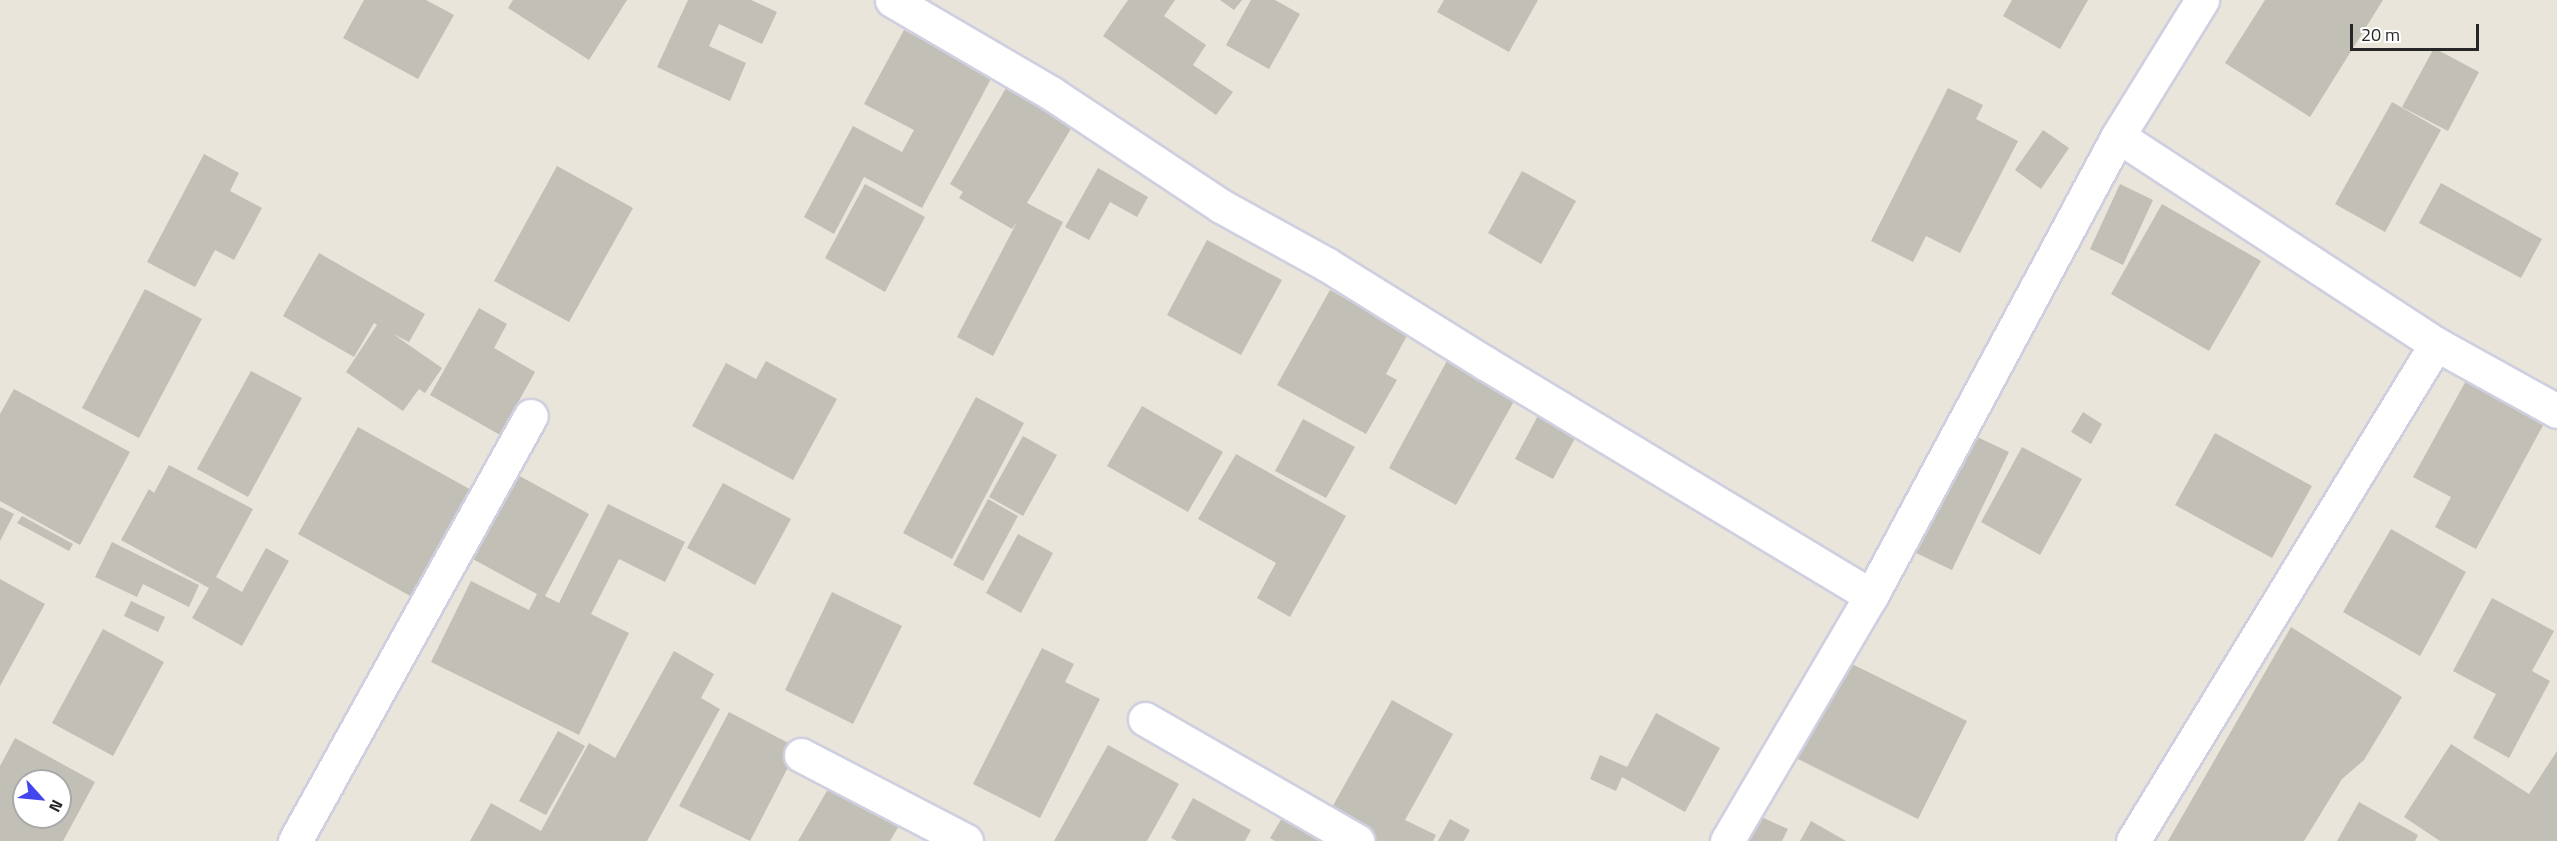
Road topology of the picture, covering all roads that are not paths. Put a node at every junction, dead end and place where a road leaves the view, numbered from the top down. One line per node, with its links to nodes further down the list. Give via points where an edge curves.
1 (892, 0): 7 (street, via 1050,93 1221,206 1326,264)
2 (2202, 0): 3 (street)
3 (2118, 136): 4 (street); 7 (street)
4 (2436, 344): 5 (street); 14 (street)
5 (2557, 411)
6 (531, 417): 10 (street)
7 (1871, 596): 13 (street)
8 (1145, 719): 12 (street)
9 (801, 755): 11 (street)
10 (296, 841)
11 (966, 841)
12 (1357, 841)
13 (1727, 841)
14 (2133, 841)

